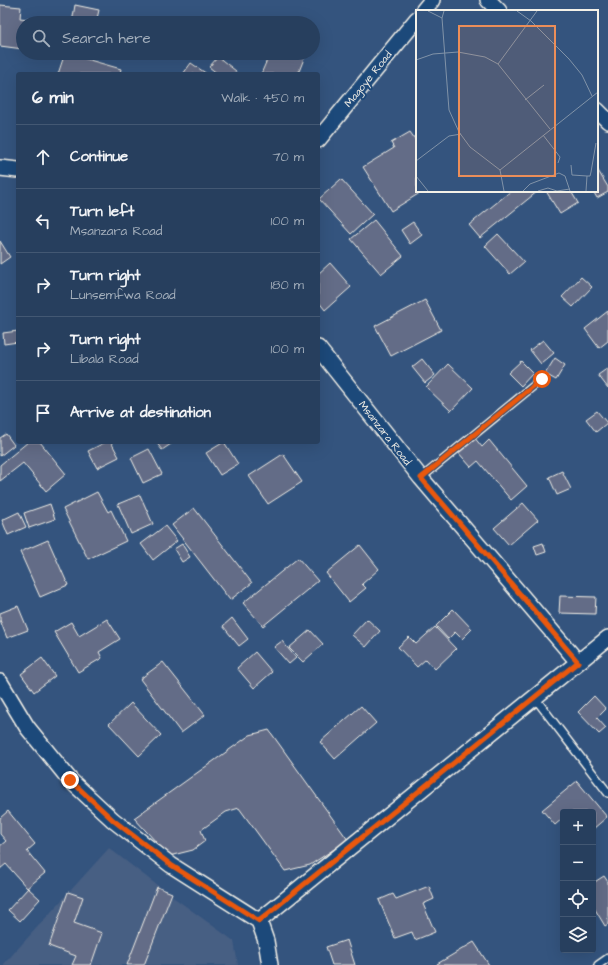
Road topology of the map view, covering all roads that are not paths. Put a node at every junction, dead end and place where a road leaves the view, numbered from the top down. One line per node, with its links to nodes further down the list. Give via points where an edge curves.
1 (432, 0): 3 (street)
2 (488, 0): 4 (street)
3 (424, 10)
4 (498, 10)
5 (416, 20): 8 (street, Magoye Road)
6 (598, 111): 7 (street)
7 (608, 121)
8 (320, 138)
9 (0, 168): 10 (street)
10 (16, 170)
11 (320, 351): 13 (street, Msanzara Road)
12 (542, 379): 13 (lane)
13 (421, 478): 15 (street, Msanzara Road)
14 (608, 638): 15 (street)
15 (578, 662): 18 (street)
16 (0, 682): 17 (street)
17 (5, 696): 20 (street, via 70,780 113,820 171,865)
18 (534, 698): 19 (lane); 20 (street)
19 (608, 793)
20 (259, 921): 22 (street)
21 (608, 958): 23 (lane)
22 (270, 965)
23 (598, 965)

